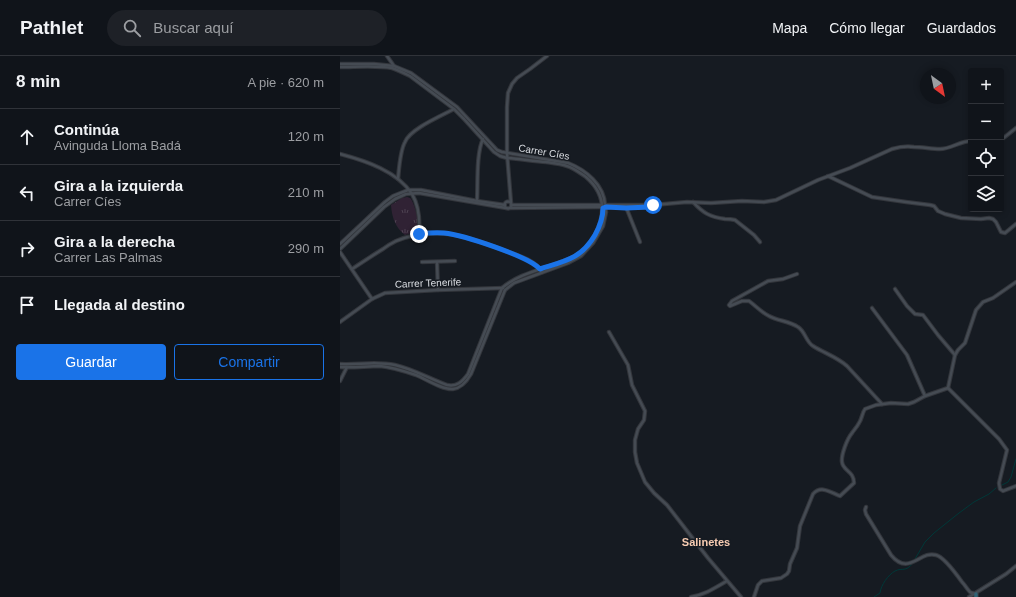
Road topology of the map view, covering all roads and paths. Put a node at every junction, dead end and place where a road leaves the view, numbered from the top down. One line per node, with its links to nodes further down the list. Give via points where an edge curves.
1 (387, 56): 4 (street)
2 (546, 56): 10 (street, via 517,78 510,89 507,107)
3 (340, 66): 4 (street)
4 (394, 67): 5 (street); 10 (street, via 411,73 457,107 497,150)
5 (454, 109): 8 (street); 14 (street, via 408,136 404,143)
6 (1016, 128): 7 (street)
7 (1004, 138)
8 (482, 139): 12 (street, via 494,152); 18 (street, via 478,158)
9 (968, 141): 13 (street, via 941,149 892,149)
10 (507, 153): 12 (street); 22 (street, Carrer Cíes, via 576,166 601,189)
11 (340, 154): 14 (street, via 374,165)
12 (507, 158): 17 (street); 22 (street, Carrer Cíes, via 568,166 590,181 597,189)
13 (828, 176): 19 (street, via 783,197 764,202); 24 (street, via 872,197 930,205 945,214 961,218 993,219 1001,232 1005,233)
14 (398, 179): 15 (street)
15 (408, 190): 16 (street); 18 (street, via 421,190); 28 (street, via 385,202)
16 (412, 193): 21 (street, via 501,208); 25 (street, via 420,220); 29 (street, via 395,198)
17 (510, 193): 20 (street); 21 (street)
18 (477, 201): 20 (street)
19 (692, 202): 23 (street, via 652,204 650,207); 27 (street, via 705,214 735,220 754,234)
20 (505, 204): 21 (street); 21 (street, via 508,202)
21 (509, 206): 22 (street)
22 (604, 206): 23 (street); 35 (street, via 598,230 583,251)
23 (626, 206): 26 (street)
24 (1016, 224)
25 (419, 234): 34 (street, via 394,242); 35 (street, via 444,233 466,238 522,257)
26 (640, 242)
27 (760, 242)
28 (340, 244)
29 (340, 249)
30 (340, 252): 34 (street)
31 (455, 261): 33 (street)
32 (422, 262): 33 (street)
33 (437, 262): 40 (street)
34 (352, 269): 41 (street)
35 (541, 271): 38 (street, via 514,280)
36 (797, 274): 52 (street, via 768,281 729,305 749,301 775,319 784,320 800,328 810,345 842,361)
37 (1016, 282): 45 (street, via 983,302 976,310 965,343)
38 (504, 289): 40 (street, Carrer Tenerife); 47 (street, via 468,374 457,385 447,385 394,365)
39 (895, 289): 45 (street, via 915,314 923,315)
40 (438, 290): 41 (street, Carrer Tenerife, via 390,292)
41 (372, 299): 43 (street, Carrer Tenerife)
42 (872, 308): 51 (street, via 907,355)
43 (340, 322)
44 (609, 332): 56 (street, via 628,365 632,386 644,411 644,420 635,440 635,452 641,475)
45 (955, 355): 50 (street)
46 (340, 364): 47 (street)
47 (348, 366): 48 (street); 49 (street)
48 (340, 367)
49 (340, 381)
50 (948, 388): 51 (street); 53 (street, via 1007,450 999,483 1000,489 1003,491)
51 (925, 396): 52 (street, via 908,404)
52 (882, 404): 60 (street, via 865,409 860,423 846,444 842,463 853,477 854,483 840,496 822,490 813,494 800,526 797,548 789,571 781,578 762,581)
53 (1016, 486)
54 (866, 506): 57 (street, via 866,514 895,560 903,564 936,555 954,571 970,592)
55 (1016, 566): 57 (street)
56 (727, 581): 58 (street, via 711,591); 59 (street)
57 (976, 595): 61 (street)
58 (691, 597)
59 (741, 597)
60 (754, 597)
61 (969, 597)

